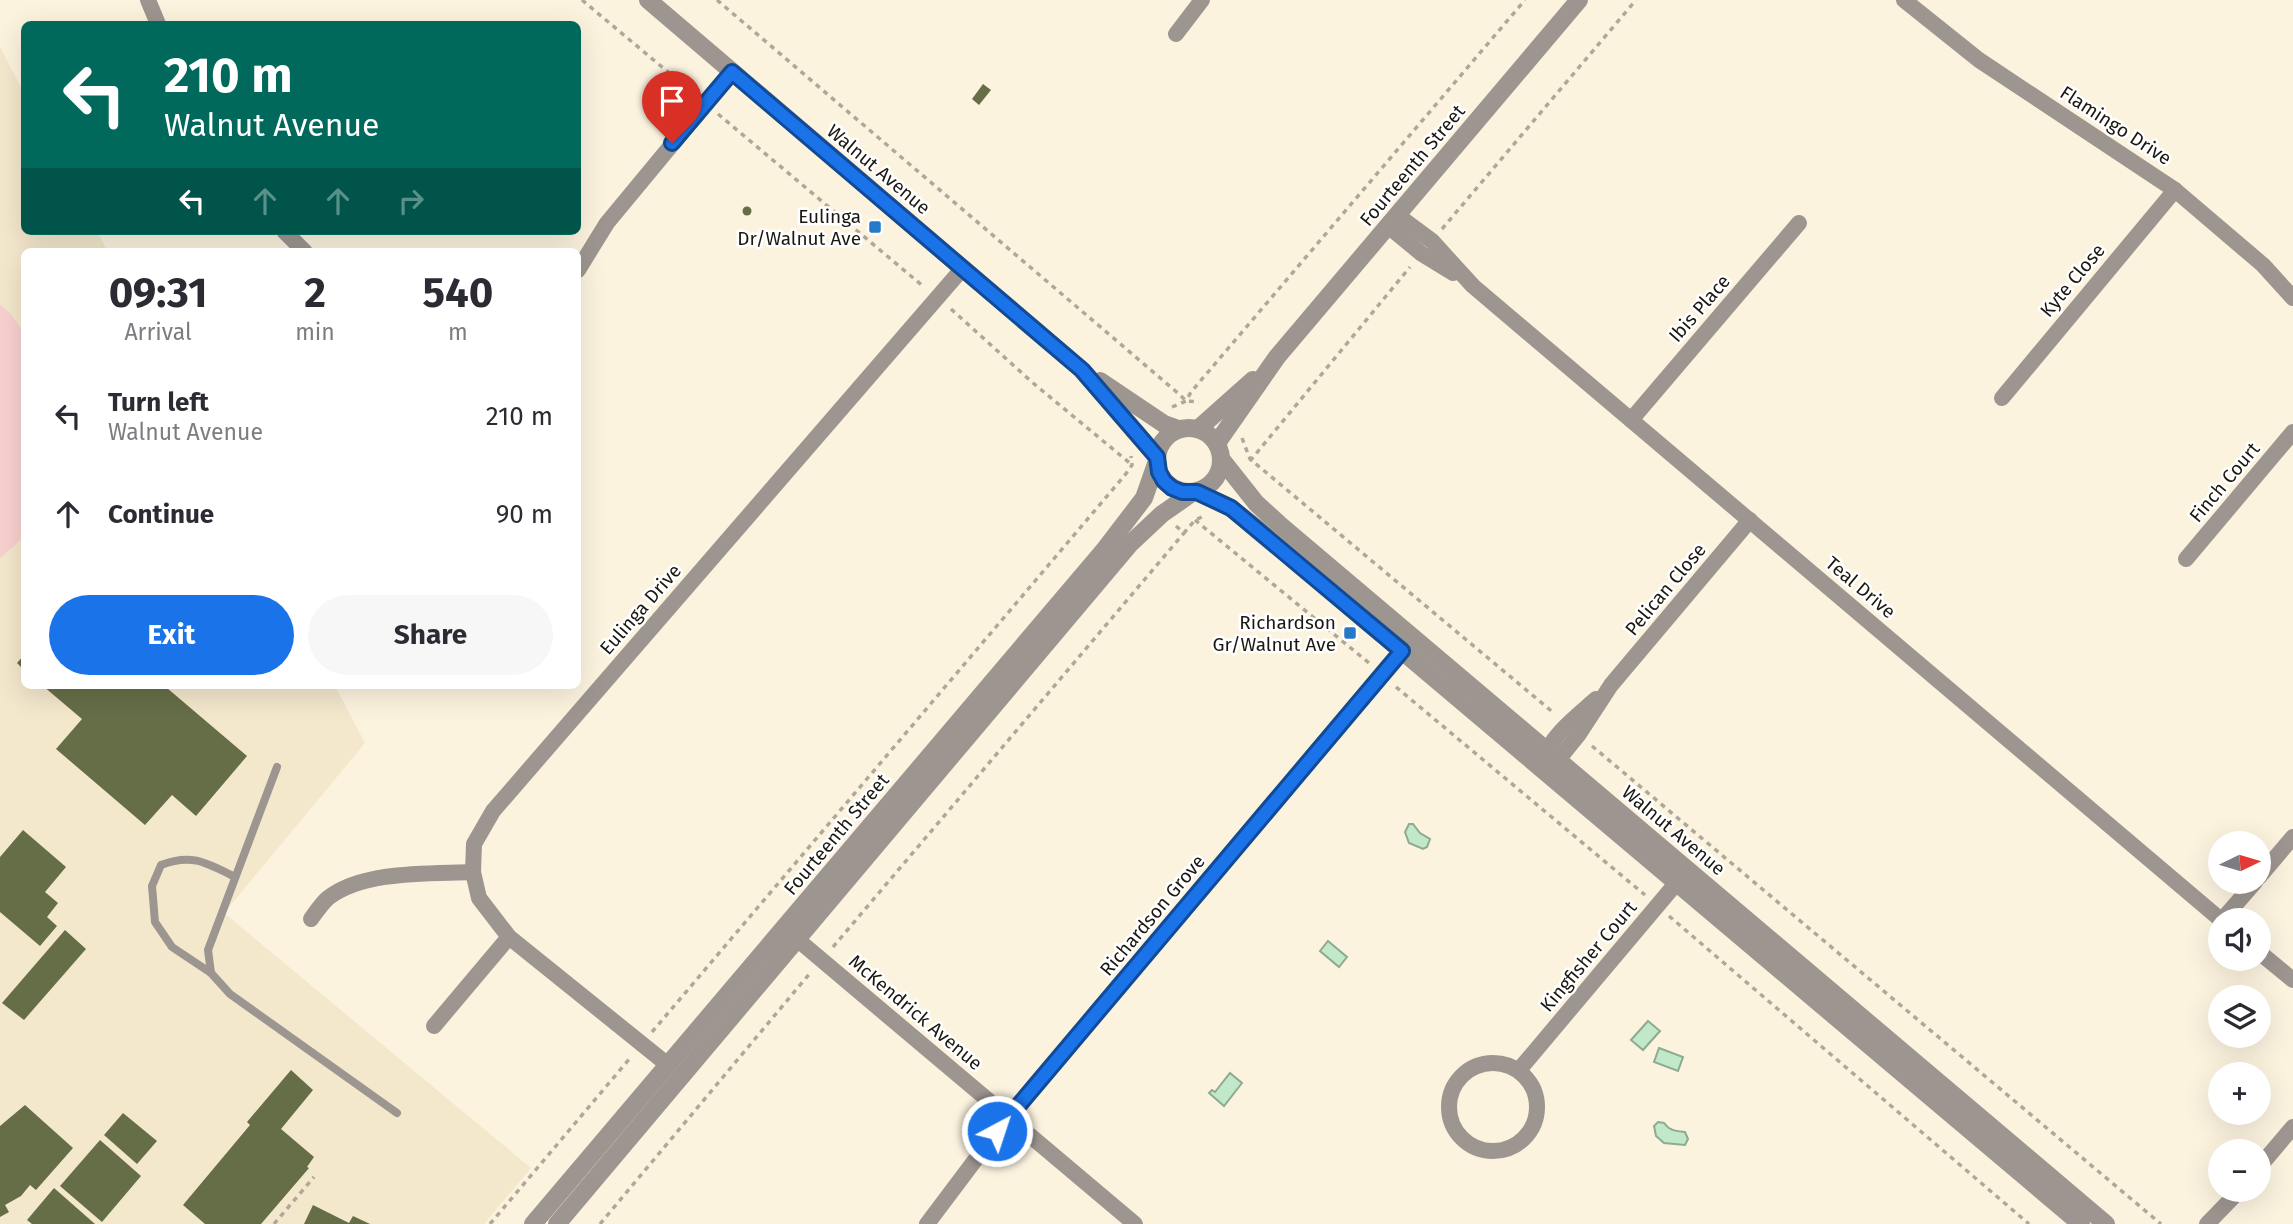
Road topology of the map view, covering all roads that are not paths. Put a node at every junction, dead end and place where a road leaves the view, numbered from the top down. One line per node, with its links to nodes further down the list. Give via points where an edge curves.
1 (148, 0): 6 (street)
2 (648, 0): 8 (street, Walnut Avenue)
3 (1202, 0): 7 (street)
4 (1579, 0): 10 (street, Fourteenth Street)
5 (1903, 0): 9 (street, Flamingo Drive, via 1979,60)
6 (157, 21)
7 (1176, 34)
8 (732, 72): 14 (street, via 607,223); 15 (street, Walnut Avenue)
9 (2175, 190): 16 (street, Flamingo Drive, via 2263,265); 18 (street, Kyte Close)
10 (1393, 221): 19 (street, Fourteenth Street); 20 (street, Teal Drive, via 1432,241 1473,286)
11 (1799, 223): 20 (street, Ibis Place)
12 (289, 235): 13 (street)
13 (301, 248)
14 (581, 265)
15 (963, 268): 17 (street, Walnut Avenue); 35 (street, Eulinga Drive, via 493,811 474,844)
16 (2293, 298)
17 (1082, 370): 21 (street, Walnut Avenue); 25 (street, Walnut Avenue)
18 (2002, 398)
19 (1223, 419): 22 (street, Fourteenth Street); 24 (street, Fourteenth Street)
20 (1631, 420): 27 (street, Teal Drive)
21 (1178, 429): 22 (street); 25 (street, via 1164,440)
22 (1198, 429): 24 (street, via 1212,437)
23 (2293, 432): 28 (street, Finch Court)
24 (1219, 452): 26 (street, via 1220,471 1215,480); 29 (street, Walnut Avenue, via 1256,503)
25 (1157, 459): 26 (street, via 1164,481 1182,492); 48 (street, Fourteenth Street, via 1143,498 1105,549)
26 (1195, 492): 29 (street, Walnut Avenue, via 1231,508); 43 (street, Fourteenth Street, via 1130,544)
27 (1750, 520): 30 (street, Pelican Close); 39 (street, Teal Drive)
28 (2186, 559)
29 (1408, 645): 30 (street, Walnut Avenue); 32 (street, Walnut Avenue); 51 (street, Richardson Grove)
30 (1552, 755): 32 (street, Pelican Close); 36 (street, Walnut Avenue)
31 (277, 767): 37 (lane)
32 (1541, 768): 36 (street, Walnut Avenue)
33 (2293, 837): 34 (street)
34 (2272, 862)
35 (473, 872): 41 (street, via 365,881 326,899); 42 (street, Eulinga Drive, via 478,898)
36 (1682, 876): 49 (street, Kingfisher Court); 60 (street, Walnut Avenue); 61 (street, Walnut Avenue)
37 (235, 877): 45 (lane, via 208,950); 45 (lane, via 197,859 178,859 161,865 152,886 155,922 172,947)
38 (2245, 894): 40 (street)
39 (2208, 908)
40 (2232, 908)
41 (311, 919)
42 (509, 937): 47 (street); 48 (street, Eulinga Drive)
43 (798, 940): 51 (street, McKendrick Avenue); 57 (street, Fourteenth Street)
44 (2271, 962): 46 (street)
45 (211, 973): 50 (lane, via 230,994)
46 (2293, 980)
47 (434, 1026)
48 (668, 1065): 56 (street, Fourteenth Street)
49 (1519, 1070): 49 (street, via 1536,1095 1534,1125 1513,1147 1498,1152 1479,1150 1456,1131 1450,1116 1449,1098 1456,1083 1483,1063 1499,1062)
50 (397, 1113)
51 (1009, 1117): 58 (street, Richardson Grove); 59 (street, McKendrick Avenue)
52 (2293, 1127): 53 (street)
53 (2271, 1153)
54 (2230, 1202): 55 (street)
55 (2224, 1209): 62 (street); 63 (street)
56 (533, 1224)
57 (557, 1224)
58 (928, 1224)
59 (1135, 1224)
60 (2081, 1224)
61 (2106, 1224)
62 (2207, 1224)
63 (2214, 1224)

